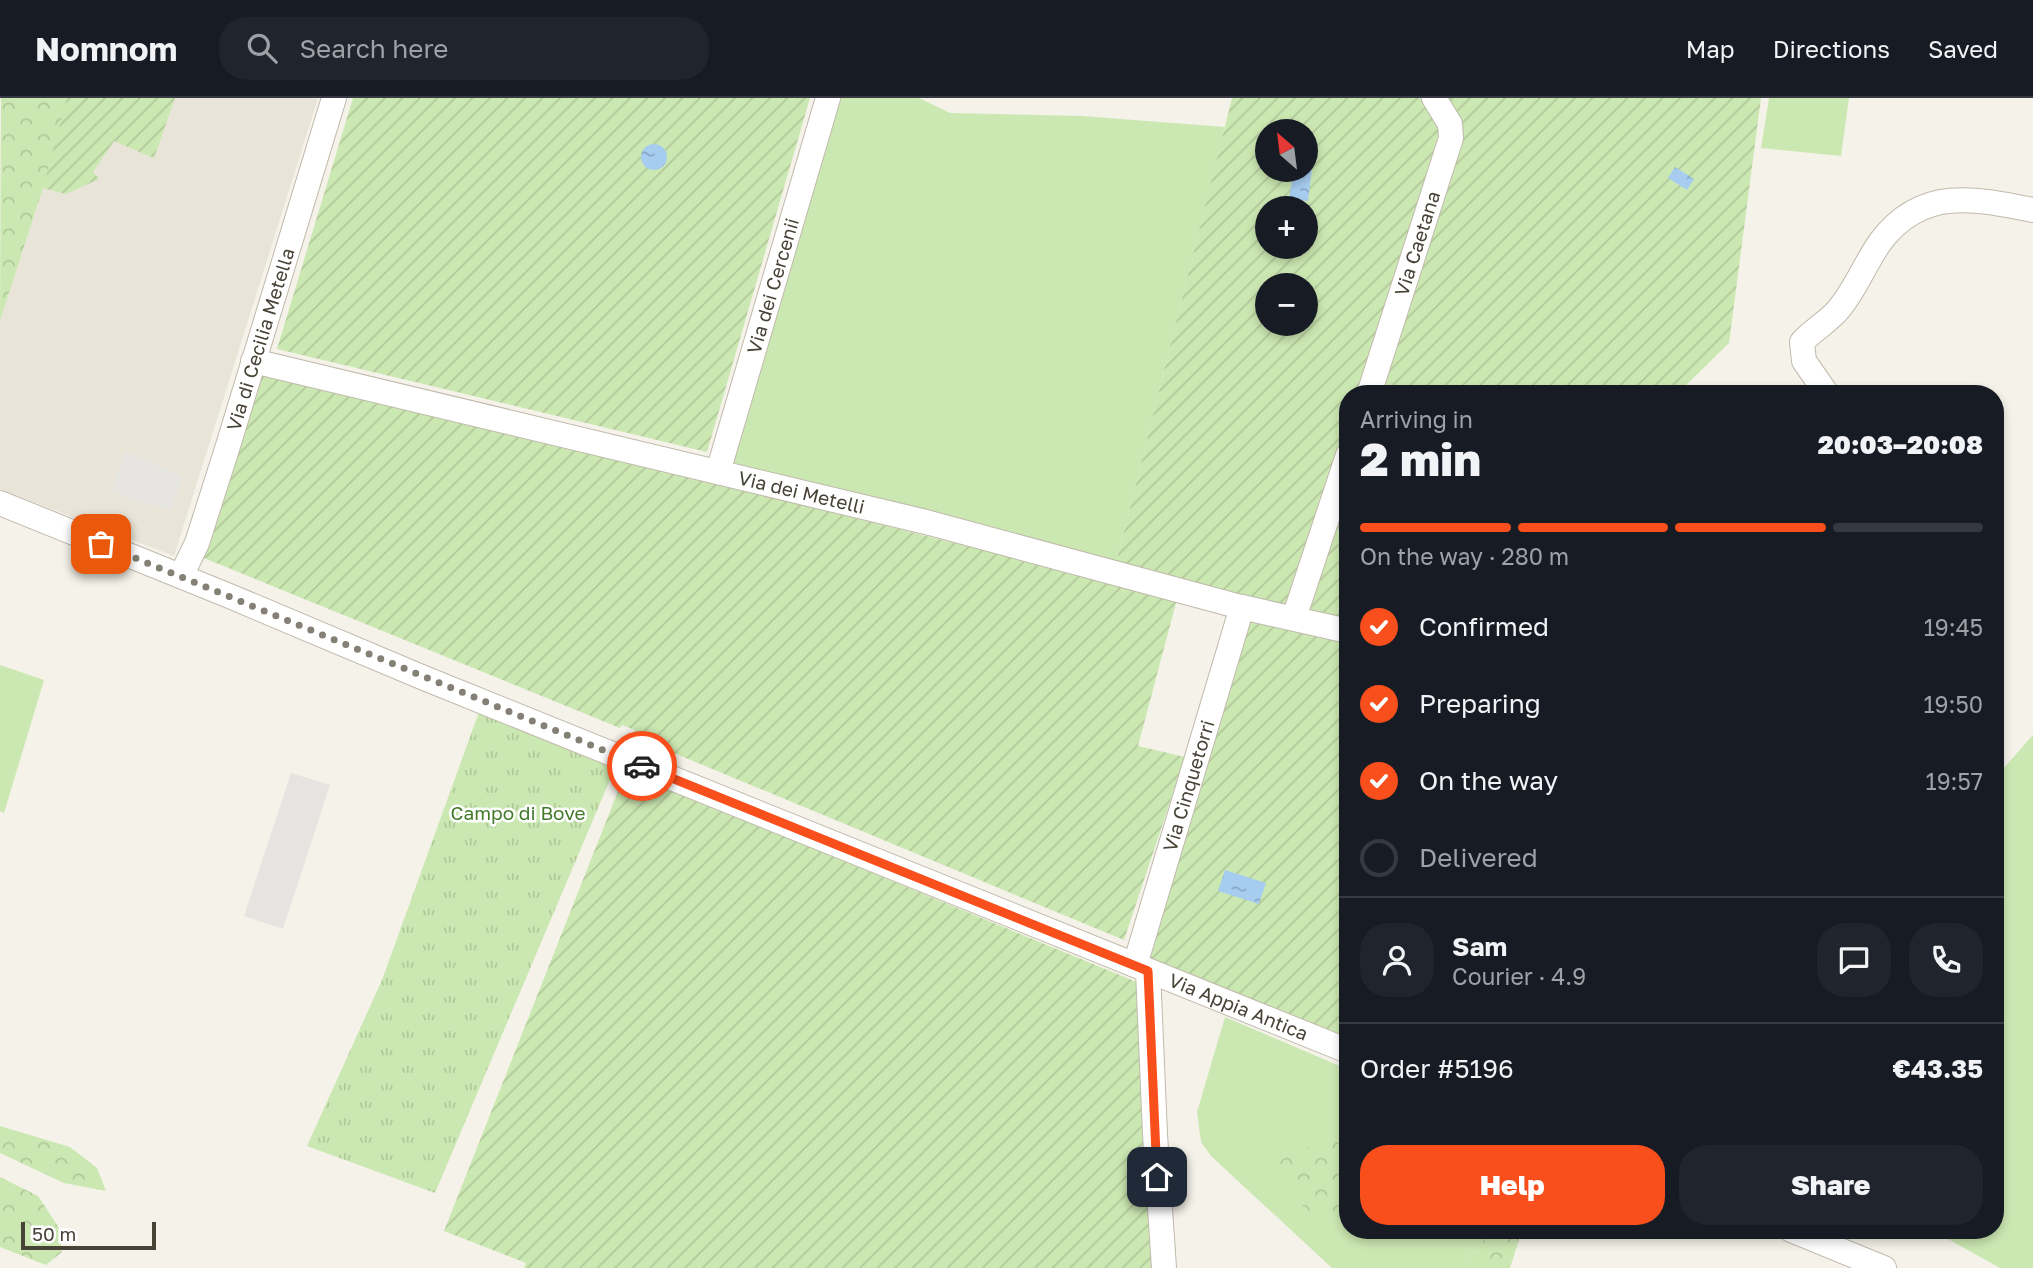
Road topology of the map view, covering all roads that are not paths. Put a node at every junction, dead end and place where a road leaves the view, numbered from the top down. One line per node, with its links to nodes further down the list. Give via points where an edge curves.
1 (334, 98): 5 (street, Via di Cecilia Metella)
2 (828, 98): 8 (street, Via dei Cercenii)
3 (1434, 98): 6 (street, Via Caetana, via 1450,124 1450,145)
4 (2033, 210): 7 (street, via 1956,199 1932,202 1899,220 1837,313 1802,342 1804,361)
5 (253, 361): 8 (street, Via dei Metelli); 11 (street, Via di Cecilia Metella, via 207,510)
6 (1372, 385)
7 (1820, 385)
8 (718, 472): 12 (street, Via dei Metelli)
9 (1339, 482): 13 (street)
10 (0, 503): 11 (street, Via Appia Antica)
11 (181, 576): 15 (street, Via Appia Antica)
12 (1242, 607): 13 (street, Via dei Metelli); 15 (street, Via Cinquetorri)
13 (1294, 618): 14 (street, Via dei Metelli)
14 (1339, 629)
15 (1141, 968): 16 (street, Via Appia Antica); 18 (street, Via Cinquetorri)
16 (1339, 1047)
17 (1813, 1239): 19 (street)
18 (1164, 1268)
19 (1884, 1268)

